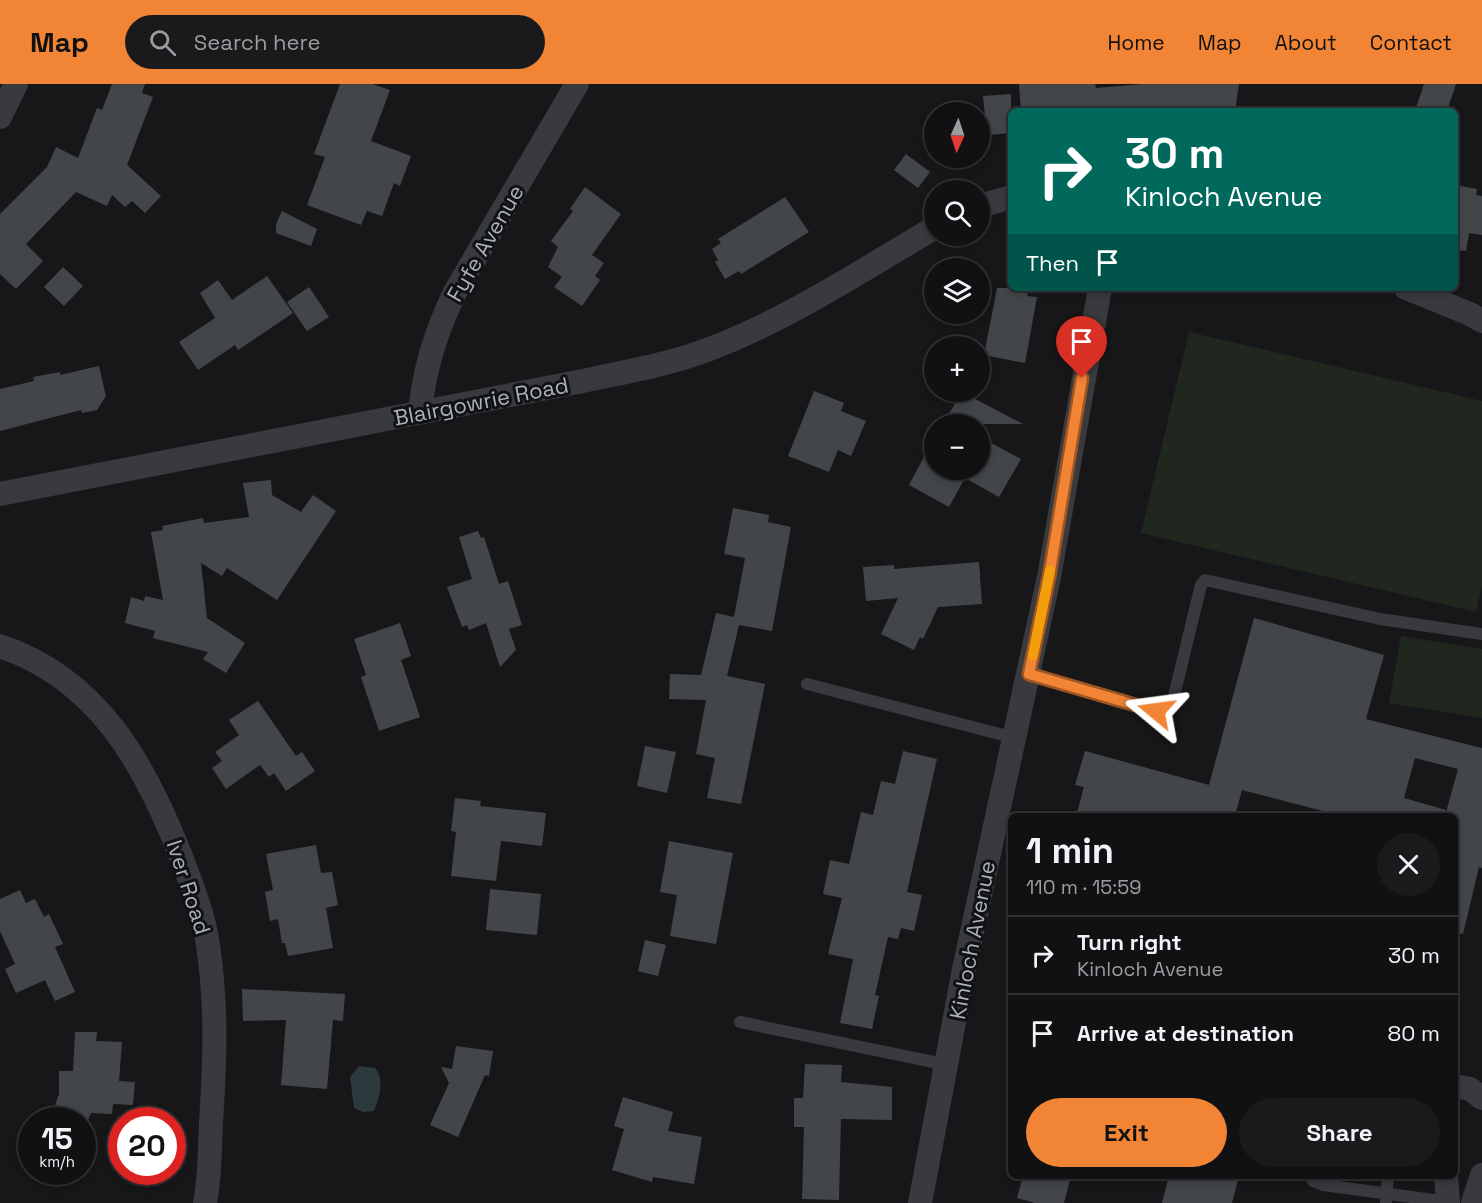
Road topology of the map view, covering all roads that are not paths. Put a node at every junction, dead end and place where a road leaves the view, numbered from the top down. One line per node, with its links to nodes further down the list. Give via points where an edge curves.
1 (16, 84): 3 (street)
2 (577, 84): 10 (street, Fyfe Avenue, via 443,318 423,381)
3 (0, 117)
4 (1008, 198): 5 (street)
5 (990, 203)
6 (924, 234): 10 (street, Blairgowrie Road, via 765,325 707,350 627,372)
7 (1099, 291): 14 (street, Kinloch Avenue)
8 (1413, 291): 9 (street)
9 (1482, 321)
10 (420, 413): 11 (street, Blairgowrie Road)
11 (0, 494)
12 (1482, 634): 14 (lane, via 1380,619 1205,580 1167,710 1156,711)
13 (0, 646): 26 (street, Iver Road, via 25,655 68,680 114,729 166,818 191,885 208,942 214,993 215,1059)
14 (1029, 674): 16 (street, Kinloch Avenue)
15 (807, 684): 16 (lane)
16 (1015, 738): 18 (street, Kinloch Avenue, via 964,969)
17 (740, 1022): 18 (lane)
18 (948, 1065): 27 (street, Kinloch Avenue)
19 (1458, 1086): 20 (street)
20 (1482, 1098)
21 (1482, 1175): 29 (street)
22 (1312, 1179): 25 (lane)
23 (1388, 1179): 25 (lane)
24 (1446, 1179): 28 (street)
25 (1386, 1199): 28 (lane)
26 (205, 1203)
27 (920, 1203)
28 (1448, 1203)
29 (1473, 1203)

